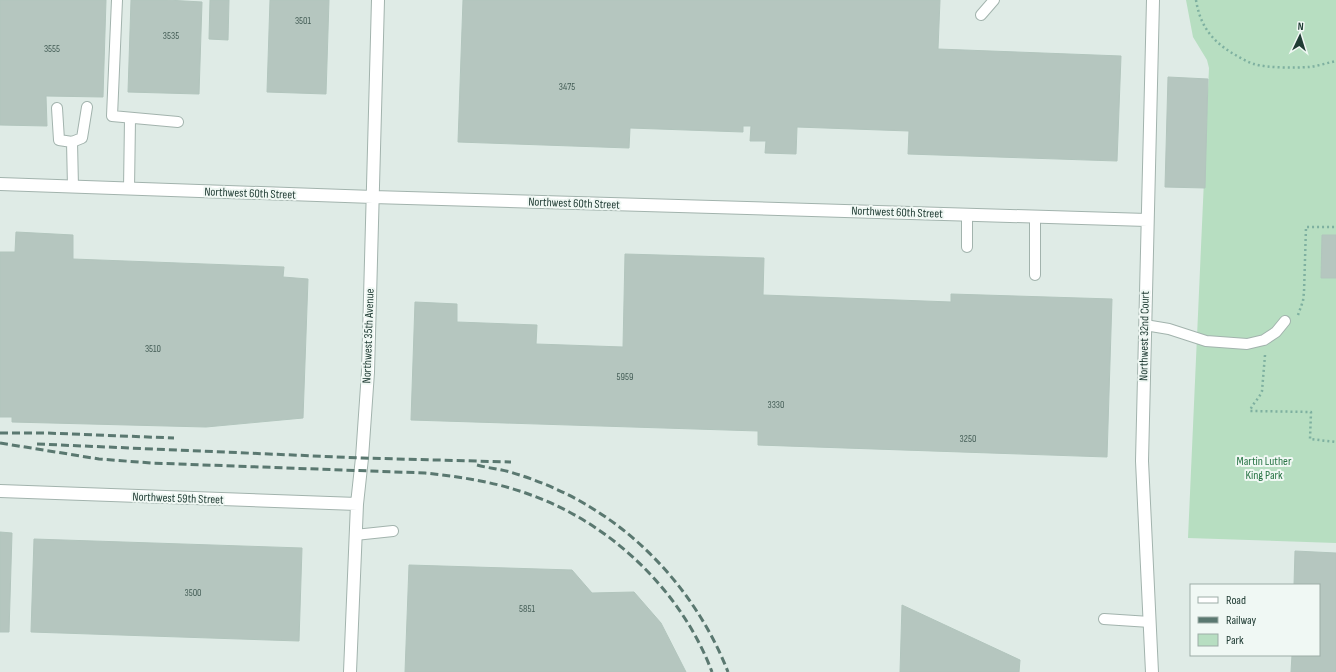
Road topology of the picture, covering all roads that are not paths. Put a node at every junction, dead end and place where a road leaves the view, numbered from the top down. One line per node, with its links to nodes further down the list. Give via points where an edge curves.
1 (117, 0): 8 (lane, via 112,116)
2 (378, 0): 14 (street, Northwest 35th Avenue)
3 (994, 0): 5 (lane)
4 (1153, 0): 17 (street, Northwest 32nd Court)
5 (981, 15)
6 (87, 107): 10 (lane, via 82,138)
7 (57, 108): 10 (lane, via 59,140)
8 (130, 119): 9 (lane); 13 (lane)
9 (178, 122)
10 (72, 142): 12 (lane)
11 (0, 184): 12 (street, Northwest 60th Street)
12 (73, 187): 13 (street, Northwest 60th Street)
13 (129, 188): 14 (street, Northwest 60th Street)
14 (373, 197): 15 (street, Northwest 60th Street); 23 (street, Northwest 35th Avenue, via 368,372)
15 (967, 214): 16 (street, Northwest 60th Street); 18 (lane)
16 (1035, 216): 17 (street, Northwest 60th Street); 19 (lane)
17 (1147, 220): 21 (street, Northwest 32nd Court)
18 (967, 247)
19 (1035, 275)
20 (1285, 321): 21 (lane, via 1276,332 1264,340 1247,344 1206,341 1170,329)
21 (1145, 325): 27 (street, Northwest 32nd Court, via 1142,461)
22 (0, 491): 23 (street, Northwest 59th Street)
23 (357, 504): 25 (street, Northwest 35th Avenue)
24 (393, 531): 25 (lane)
25 (355, 535): 28 (street, Northwest 35th Avenue)
26 (1104, 619): 27 (lane)
27 (1150, 622): 29 (street, Northwest 32nd Court)
28 (350, 672)
29 (1152, 672)

